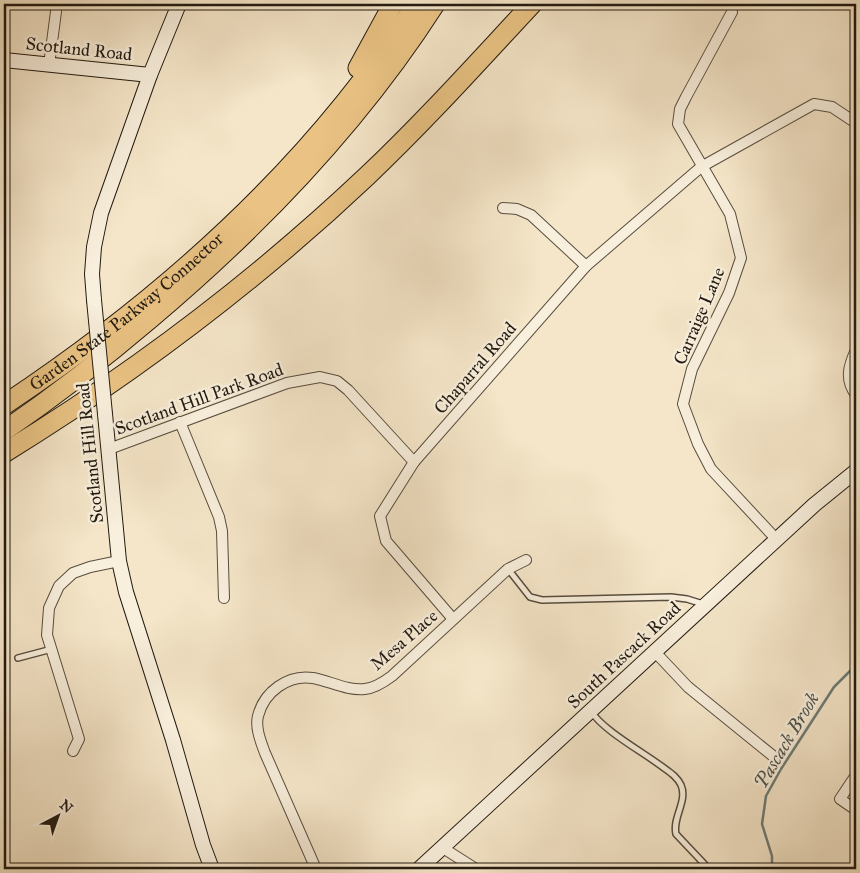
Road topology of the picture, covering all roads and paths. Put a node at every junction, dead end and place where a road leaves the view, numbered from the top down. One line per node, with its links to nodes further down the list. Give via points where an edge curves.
1 (57, 4): 9 (street)
2 (179, 4): 10 (street, Scotland Hill Road)
3 (393, 4): 14 (highway, via 344,89)
4 (416, 4): 14 (highway, via 331,120)
5 (435, 4): 20 (highway, via 364,104 322,155 267,213 136,331)
6 (530, 7): 22 (highway, via 385,158 271,261 144,359)
7 (732, 12): 12 (street, Carraige Lane, via 680,109 678,124)
8 (4, 60): 9 (street, Scotland Road)
9 (49, 65): 10 (street, Scotland Road)
10 (150, 75): 21 (street, Scotland Hill Road, bridge, via 101,213 94,247 92,274)
11 (856, 123): 12 (street, Chaparral Road, via 832,107 814,104)
12 (701, 166): 15 (street, Chaparral Road); 25 (street, Carraige Lane, via 730,214 740,258 729,293 692,368 683,404 711,469)
13 (503, 208): 15 (street, via 531,215)
14 (245, 213): 18 (highway, Garden State Parkway Connector, via 150,298)
15 (586, 266): 23 (street, Chaparral Road)
16 (856, 350): 17 (street, via 848,375)
17 (856, 396)
18 (4, 405)
19 (180, 422): 21 (street, Scotland Hill Park Road); 23 (street, Scotland Hill Park Road, via 287,383 320,377 337,381 348,390); 29 (street, via 219,517)
20 (4, 431)
21 (109, 449): 27 (street, Scotland Hill Road)
22 (4, 453)
23 (414, 462): 31 (street, Chaparral Road, via 380,516 382,526 386,541)
24 (856, 471): 25 (street, South Pascack Road)
25 (777, 540): 30 (street, South Pascack Road)
26 (526, 560): 28 (street, Mesa Place)
27 (119, 561): 32 (street, via 74,573 59,586 49,608 47,635); 41 (street, Scotland Hill Road, via 135,626 174,740)
28 (508, 569): 30 (lane, via 530,597 542,600 671,597); 31 (street, Mesa Place)
29 (224, 598)
30 (706, 605): 33 (street, South Pascack Road)
31 (453, 619): 42 (street, Mesa Place, via 392,676 366,690 312,678 295,678 279,685 268,696 258,716 259,736)
32 (52, 649): 34 (lane); 36 (street, via 79,738)
33 (655, 652): 35 (street, South Pascack Road); 37 (street, via 688,687)
34 (18, 658)
35 (591, 711): 40 (street, South Pascack Road); 45 (lane, via 595,719 676,778 682,790 674,827 676,834)
36 (73, 751)
37 (773, 756)
38 (856, 775): 39 (street, via 840,799)
39 (856, 810)
40 (443, 848): 43 (street, South Pascack Road); 44 (street)
41 (212, 869)
42 (316, 869)
43 (420, 869)
44 (476, 869)
45 (709, 869)

